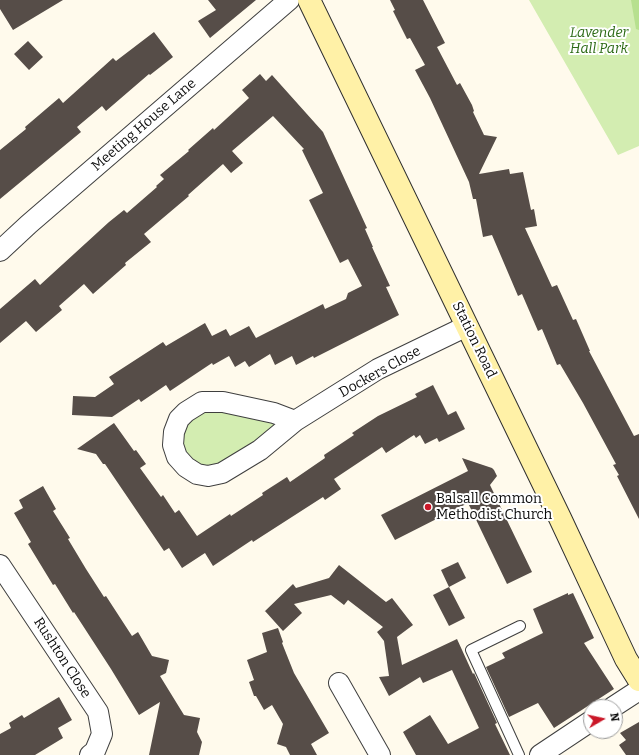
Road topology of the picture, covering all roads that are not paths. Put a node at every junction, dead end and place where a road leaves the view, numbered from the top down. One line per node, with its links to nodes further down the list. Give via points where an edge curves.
1 (289, 0): 3 (street, Meeting House Lane)
2 (309, 0): 4 (street, Station Road)
3 (0, 251)
4 (467, 326): 5 (street, Dockers Close, via 378,369); 8 (street, Station Road, via 626,659)
5 (295, 421): 5 (street, Dockers Close, via 260,450 222,473 208,476 197,474 186,466 177,457 173,445 179,419 202,402 223,402 274,413)
6 (0, 565): 13 (street, Rushton Close, via 98,712 102,734 96,751)
7 (520, 626): 15 (lane, via 471,650)
8 (639, 680)
9 (339, 682): 14 (street)
10 (639, 690): 11 (street)
11 (623, 700)
12 (583, 726): 16 (street)
13 (90, 755)
14 (380, 755)
15 (519, 755)
16 (540, 755)

